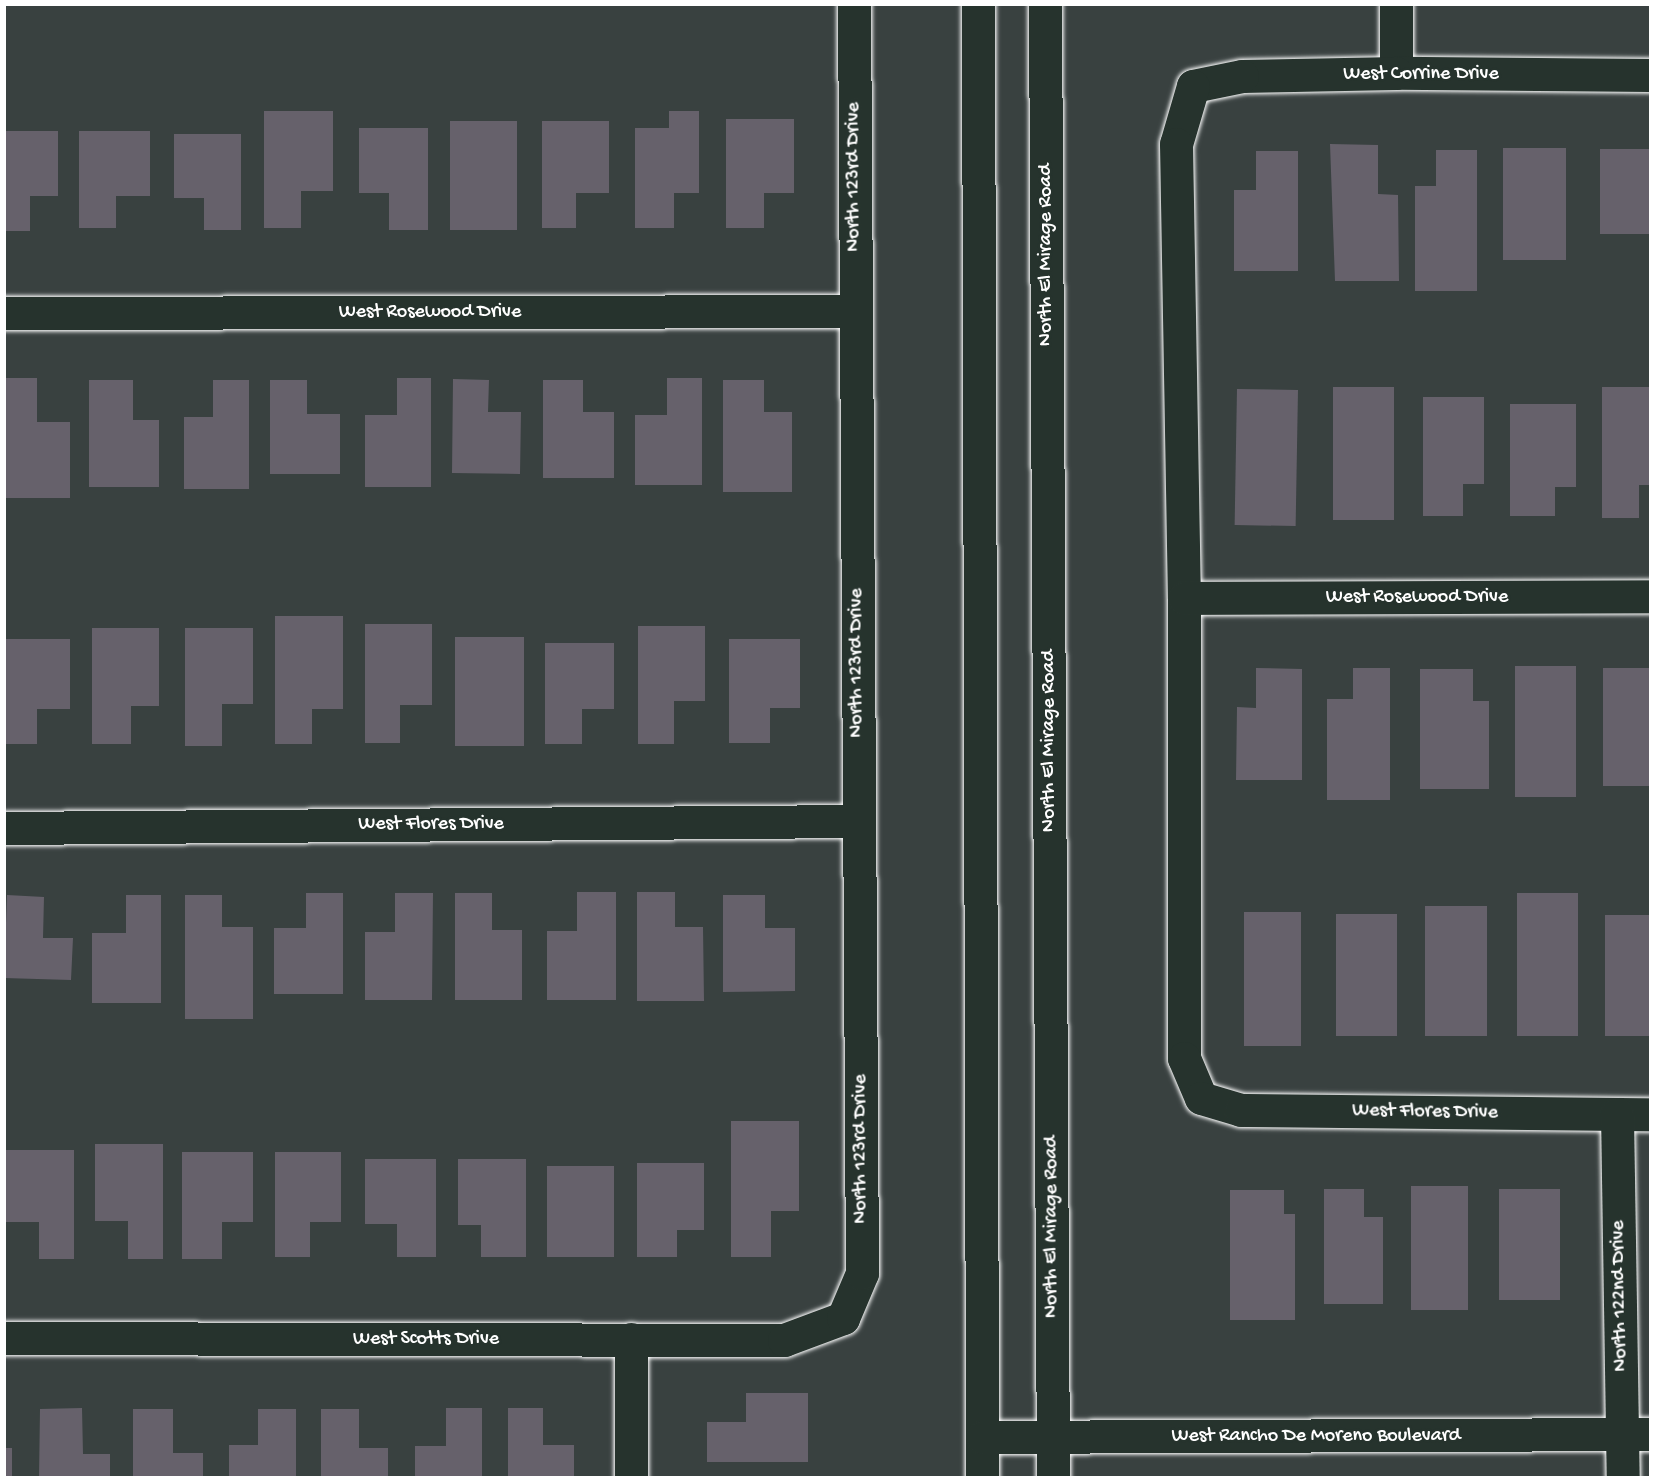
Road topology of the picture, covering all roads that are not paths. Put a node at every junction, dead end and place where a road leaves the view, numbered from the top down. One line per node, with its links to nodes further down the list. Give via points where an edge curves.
1 (854, 4): 7 (street, North 123rd Drive)
2 (978, 4): 19 (street)
3 (1045, 4): 20 (street, North El Mirage Road)
4 (1396, 4): 5 (street)
5 (1396, 73): 6 (street, West Corrine Drive); 10 (street, West Corrine Drive, via 1242,76 1193,86 1176,144)
6 (1650, 75)
7 (855, 311): 8 (street, West Rosewood Drive); 11 (street, North 123rd Drive)
8 (4, 313)
9 (1650, 596): 10 (street, West Rosewood Drive)
10 (1184, 598): 13 (street, West Flores Drive, via 1184,1058 1201,1098 1241,1110)
11 (858, 821): 12 (street, West Flores Drive); 15 (street, North 123rd Drive, via 862,1273)
12 (4, 828)
13 (1617, 1114): 14 (street, West Flores Drive); 18 (street, North 122nd Drive)
14 (1650, 1114)
15 (843, 1318): 17 (street, West Scotts Drive, via 784,1340)
16 (4, 1338): 17 (street, West Scotts Drive)
17 (631, 1339): 21 (street)
18 (1636, 1434): 20 (street, West Rancho De Moreno Boulevard); 24 (street, North 122nd Drive)
19 (982, 1437): 20 (street, West Rancho De Moreno Boulevard); 22 (street)
20 (1053, 1437): 23 (street, North El Mirage Road)
21 (631, 1478)
22 (982, 1478)
23 (1053, 1478)
24 (1623, 1478)

